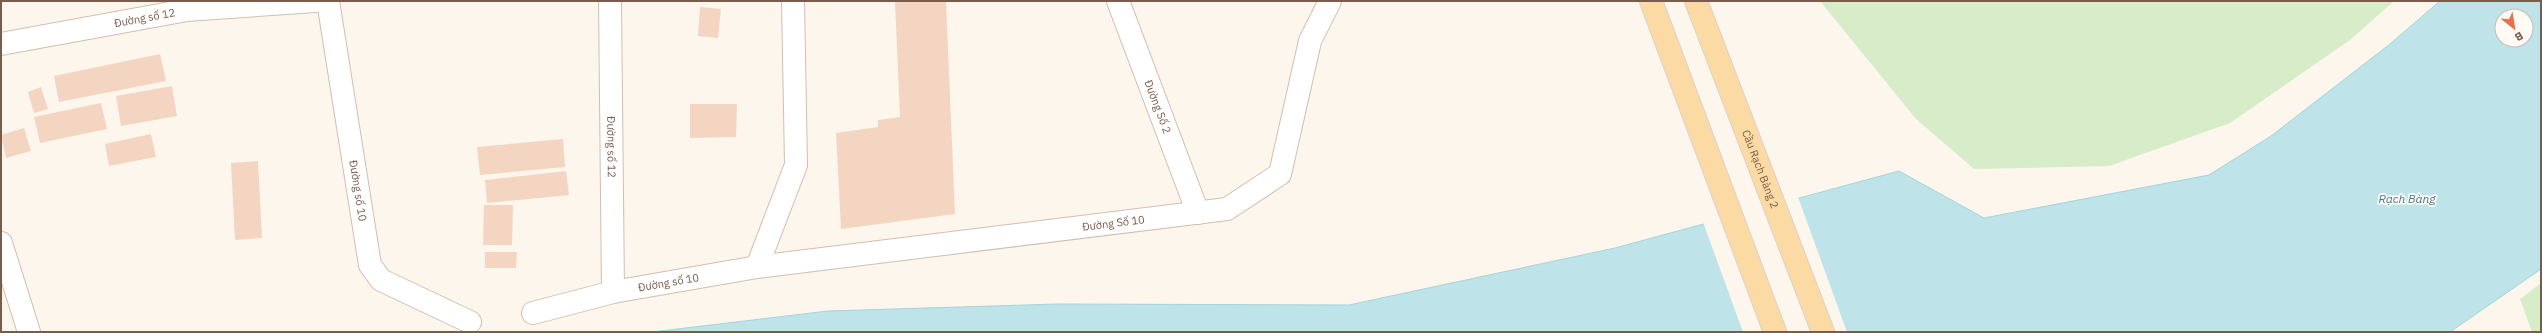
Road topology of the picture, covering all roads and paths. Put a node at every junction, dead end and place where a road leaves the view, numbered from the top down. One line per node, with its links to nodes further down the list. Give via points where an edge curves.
1 (315, 1): 9 (street, Đường số 12, via 187,10)
2 (328, 1): 15 (street, Đường số 10, via 370,266 381,280)
3 (610, 1): 13 (street, Đường số 12)
4 (793, 1): 12 (street, via 796,165)
5 (1118, 1): 10 (street, Đường Số 2)
6 (1330, 1): 10 (street, Đường Số 10, via 1310,41 1280,174 1227,209)
7 (1697, 4): 18 (main road, Cầu Rạch Bàng 2)
8 (1655, 11): 17 (main road)
9 (1, 44)
10 (1198, 213): 12 (street, Đường Số 10)
11 (1, 243): 16 (street)
12 (757, 267): 13 (street, Đường số 10)
13 (614, 292): 14 (street, Đường số 10)
14 (533, 313)
15 (470, 322)
16 (29, 332)
17 (1774, 332)
18 (1823, 332)

